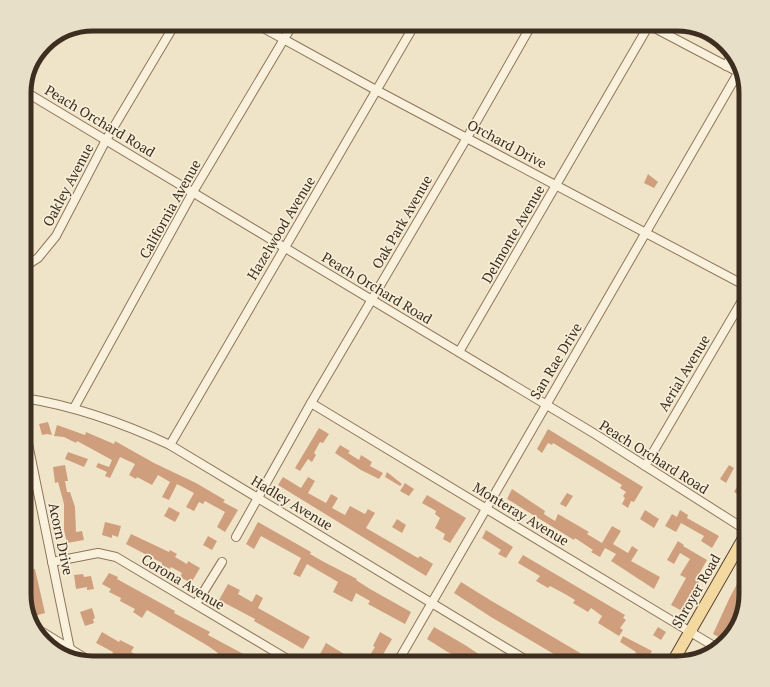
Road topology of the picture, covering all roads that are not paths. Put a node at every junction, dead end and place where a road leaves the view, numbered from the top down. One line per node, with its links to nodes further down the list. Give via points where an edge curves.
1 (170, 31): 16 (street, Oakley Avenue)
2 (268, 31): 8 (street, Orchard Drive)
3 (289, 31): 8 (street, California Avenue)
4 (411, 31): 13 (street, Hazelwood Avenue)
5 (528, 31): 15 (street, Oak Park Avenue)
6 (644, 31): 17 (street, Delmonte Avenue)
7 (661, 31): 10 (street)
8 (284, 40): 13 (street, Orchard Drive); 18 (street, California Avenue)
9 (729, 60): 10 (street)
10 (726, 66): 11 (street)
11 (735, 71)
12 (737, 79): 19 (street, San Rae Drive)
13 (376, 90): 15 (street, Orchard Drive); 20 (street, Hazelwood Avenue)
14 (31, 95): 16 (street, Peach Orchard Road)
15 (467, 137): 17 (street, Orchard Drive); 23 (street, Oak Park Avenue)
16 (106, 140): 18 (street, Peach Orchard Road); 21 (street, Oakley Avenue, via 47,249)
17 (557, 186): 19 (street, Orchard Drive); 25 (street, Delmonte Avenue)
18 (193, 192): 20 (street, Peach Orchard Road); 29 (street, California Avenue)
19 (646, 232): 22 (street, Orchard Drive); 28 (street, San Rae Drive)
20 (285, 248): 23 (street, Peach Orchard Road); 30 (street, Hazelwood Avenue)
21 (31, 262)
22 (739, 282)
23 (371, 299): 25 (street, Peach Orchard Road); 27 (street, Oak Park Avenue)
24 (739, 306): 32 (street, Aerial Avenue)
25 (459, 352): 28 (street, Peach Orchard Road)
26 (31, 399): 29 (street, Hadley Avenue)
27 (311, 403): 33 (street, Oak Park Avenue); 34 (street, Monteray Avenue)
28 (546, 405): 32 (street, Peach Orchard Road); 34 (street, San Rae Drive)
29 (74, 408): 30 (street, Hadley Avenue)
30 (170, 445): 33 (street, Hadley Avenue)
31 (31, 458): 38 (street, Acorn Drive)
32 (645, 466): 35 (street, Peach Orchard Road, via 715,510)
33 (259, 497): 36 (street, Oak Park Avenue); 40 (street, Hadley Avenue)
34 (486, 509): 40 (street, San Rae Drive); 42 (street, Monteray Avenue)
35 (739, 531)
36 (236, 537)
37 (739, 546): 42 (main road, Shroyer Road)
38 (52, 562): 41 (street, Corona Avenue, via 92,553 108,554); 45 (street, Acorn Drive)
39 (222, 562): 41 (street)
40 (432, 602): 48 (street, San Rae Drive); 49 (street, Hadley Avenue)
41 (196, 604): 47 (street, Corona Avenue)
42 (689, 632): 44 (street, Monteray Avenue); 50 (main road, Shroyer Road)
43 (46, 634): 45 (street)
44 (711, 645)
45 (70, 649): 46 (street)
46 (78, 654)
47 (282, 656)
48 (401, 656)
49 (520, 656)
50 (676, 656)

